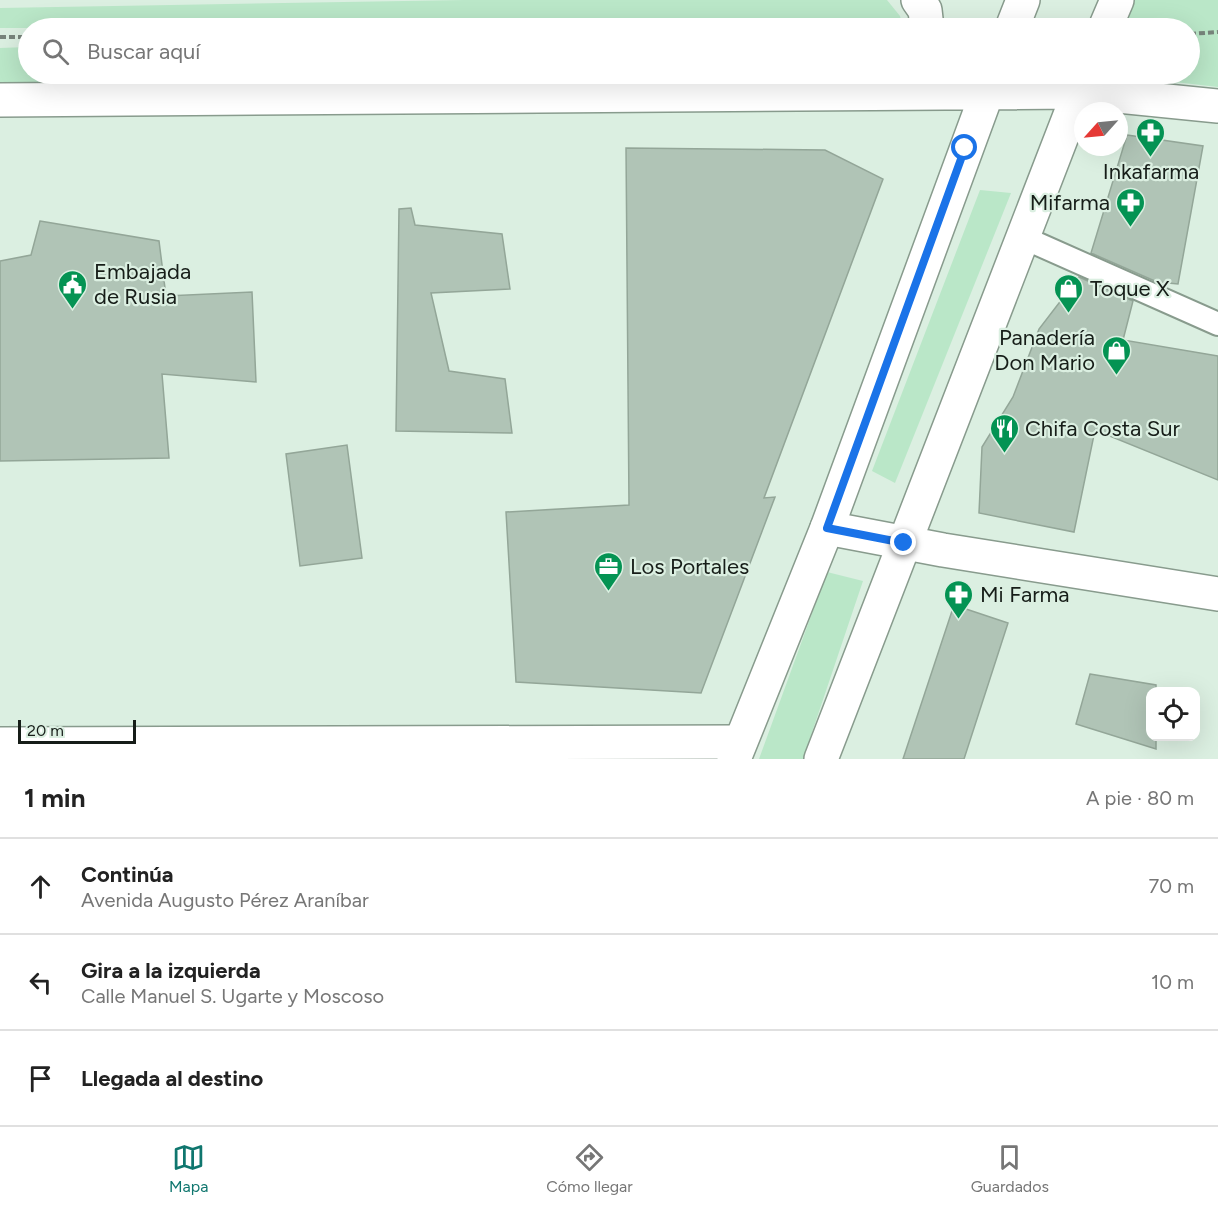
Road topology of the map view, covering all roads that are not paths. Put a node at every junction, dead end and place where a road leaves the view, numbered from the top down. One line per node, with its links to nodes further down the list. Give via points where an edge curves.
1 (918, 0): 4 (main road)
2 (1023, 0): 5 (main road)
3 (1117, 0): 6 (main road)
4 (926, 18)
5 (1016, 18)
6 (1109, 18)
7 (855, 84): 11 (main road)
8 (991, 84): 15 (main road)
9 (1082, 84): 13 (main road)
10 (1088, 84): 12 (main road)
11 (0, 100)
12 (1218, 106)
13 (1022, 237): 14 (lane); 16 (main road)
14 (1218, 324)
15 (827, 528): 16 (main road); 20 (main road)
16 (904, 543): 17 (main road); 21 (main road)
17 (1218, 594)
18 (0, 744): 19 (main road)
19 (256, 751): 20 (main road)
20 (737, 751)
21 (821, 759)

